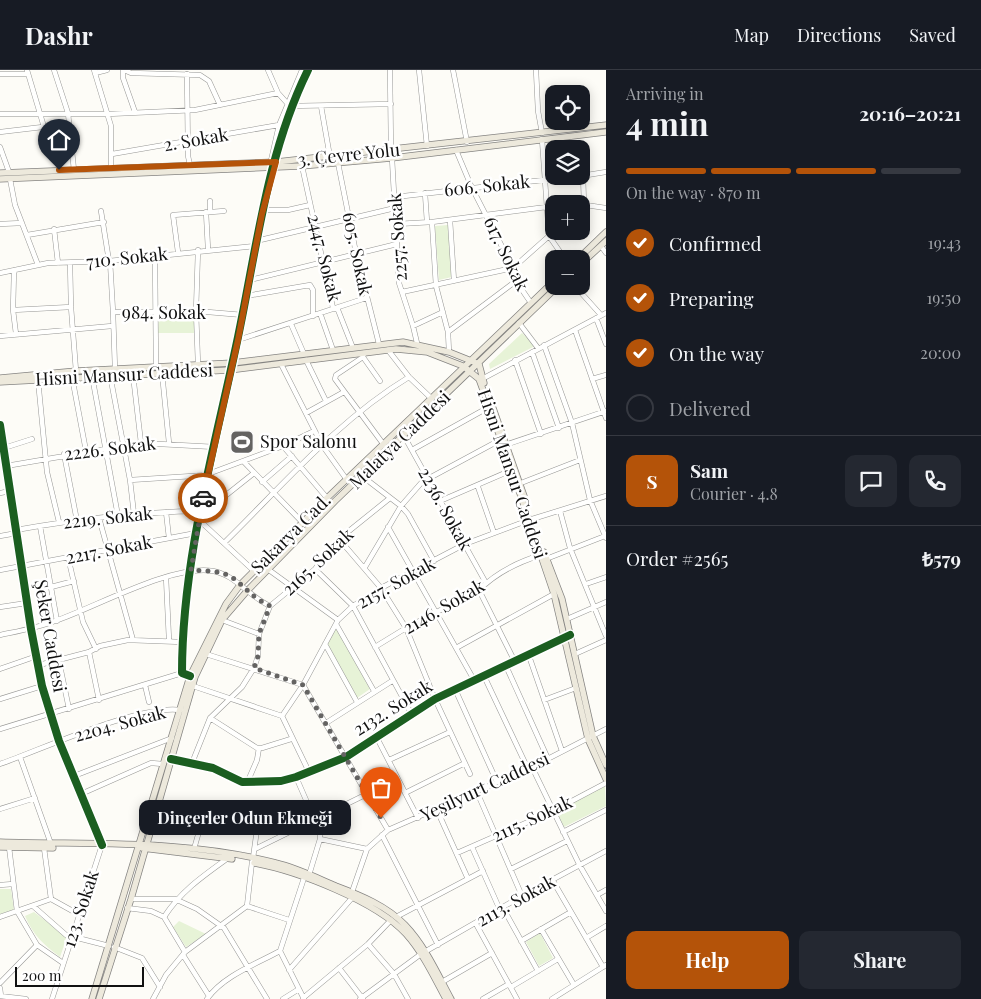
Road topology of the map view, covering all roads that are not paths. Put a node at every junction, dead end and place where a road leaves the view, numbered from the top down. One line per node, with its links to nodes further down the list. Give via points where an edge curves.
1 (54, 70): 23 (street)
2 (108, 70): 12 (street)
3 (123, 70): 14 (street); 21 (street)
4 (268, 70): 15 (street)
5 (302, 70): 18 (street)
6 (308, 70): 18 (street)
7 (390, 70): 16 (street)
8 (419, 70): 35 (street)
9 (452, 70): 34 (street)
10 (536, 70): 32 (street)
11 (27, 72): 13 (street); 22 (street)
12 (94, 72): 25 (street)
13 (0, 74)
14 (187, 74): 17 (street, via 200,75 209,81); 20 (street)
15 (278, 92): 17 (street); 18 (street)
16 (391, 104): 19 (street); 37 (street)
17 (220, 105): 20 (street)
18 (288, 105): 19 (street); 27 (street); 43 (street)
19 (321, 106): 40 (street)
20 (188, 110): 21 (street); 33 (street)
21 (135, 112): 25 (street)
22 (39, 113): 23 (street); 24 (street); 29 (street)
23 (68, 113): 25 (street); 26 (street)
24 (0, 114)
25 (108, 114): 39 (street)
26 (68, 124): 29 (street); 47 (street)
27 (279, 125): 33 (street, 2. Sokak); 43 (street)
28 (606, 125): 32 (main road, 3. Çevre Yolu)
29 (44, 127): 30 (street)
30 (0, 132)
31 (606, 132): 32 (main road, 3. Çevre Yolu)
32 (542, 136): 34 (main road, 3. Çevre Yolu); 38 (main road, 3. Çevre Yolu); 53 (street)
33 (188, 142): 39 (street, 2. Sokak); 44 (street)
34 (467, 142): 35 (main road, 3. Çevre Yolu)
35 (427, 146): 37 (main road, 3. Çevre Yolu)
36 (0, 147): 51 (street)
37 (391, 150): 40 (main road, 3. Çevre Yolu)
38 (456, 150): 41 (main road, 3. Çevre Yolu); 54 (street, 617. Sokak)
39 (112, 154): 46 (street)
40 (330, 156): 43 (main road, 3. Çevre Yolu)
41 (392, 158): 42 (main road, 3. Çevre Yolu); 56 (street, 2257. Sokak)
42 (338, 163): 45 (main road, 3. Çevre Yolu); 68 (street, 605. Sokak)
43 (272, 165): 44 (main road, 3. Çevre Yolu); 45 (main road, 3. Çevre Yolu); 51 (main road, 3. Çevre Yolu); 63 (street)
44 (190, 166): 46 (main road, 3. Çevre Yolu)
45 (302, 166): 58 (street, 2447. Sokak)
46 (111, 168): 47 (main road, 3. Çevre Yolu)
47 (74, 170): 51 (main road, 3. Çevre Yolu)
48 (0, 172): 51 (main road, 3. Çevre Yolu)
49 (606, 172): 50 (street, 606. Sokak)
50 (590, 175)
51 (10, 176): 52 (main road, 3. Çevre Yolu); 72 (street)
52 (0, 179)
53 (545, 180): 54 (street, 606. Sokak)
54 (472, 188): 55 (street, 606. Sokak); 67 (street, 617. Sokak)
55 (425, 193): 56 (street, 606. Sokak); 71 (street)
56 (395, 196): 61 (street, 2257. Sokak)
57 (210, 201): 65 (street)
58 (310, 205): 63 (street, via 288,210); 75 (street, 2447. Sokak)
59 (590, 205): 62 (street)
60 (545, 206): 67 (street)
61 (395, 208): 68 (street); 74 (street, 2257. Sokak)
62 (606, 208)
63 (263, 210): 81 (street)
64 (101, 211): 70 (street)
65 (208, 212): 66 (street); 85 (street); 87 (street, via 172,215)
66 (224, 212)
67 (486, 215): 69 (street); 97 (street, 617. Sokak)
68 (348, 219): 75 (street); 88 (street, 605. Sokak)
69 (450, 220): 71 (street); 101 (street)
70 (104, 222): 76 (street); 92 (street)
71 (429, 222): 74 (street); 103 (street)
72 (22, 223): 73 (street); 78 (street)
73 (0, 224)
74 (397, 224): 82 (street, 2257. Sokak)
75 (316, 227): 81 (street); 93 (street, 2447. Sokak)
76 (54, 229): 78 (street); 94 (street)
77 (606, 232): 86 (main road)
78 (27, 235): 96 (street)
79 (545, 240): 97 (street)
80 (606, 241): 83 (main road)
81 (255, 243): 85 (street, 710. Sokak); 100 (street)
82 (397, 244): 88 (street); 105 (street, 2257. Sokak)
83 (601, 246): 89 (street); 91 (main road)
84 (198, 250): 85 (street, 710. Sokak); 87 (street, 710. Sokak); 115 (street)
85 (208, 250)
86 (587, 250)
87 (178, 252): 90 (street, 710. Sokak)
88 (356, 253): 93 (street); 109 (street, 605. Sokak)
89 (606, 253)
90 (155, 256): 92 (street, 710. Sokak); 114 (street)
91 (590, 256)
92 (110, 261): 95 (street, 710. Sokak); 116 (street)
93 (322, 261): 100 (street); 112 (street, 2447. Sokak)
94 (58, 263): 95 (street, 710. Sokak); 96 (street, 710. Sokak)
95 (70, 263): 111 (street)
96 (38, 264): 98 (street, 710. Sokak)
97 (513, 268): 101 (street); 102 (street, 617. Sokak)
98 (14, 270): 99 (street, 710. Sokak); 113 (street)
99 (0, 273)
100 (250, 280): 108 (street)
101 (454, 281): 103 (street)
102 (516, 281): 110 (street, 617. Sokak); 128 (street)
103 (436, 286): 105 (street); 117 (street)
104 (545, 290): 110 (main road, Sakarya Cad.)
105 (402, 292): 125 (street, 2257. Sokak)
106 (549, 295): 122 (main road, Malatya Caddesi)
107 (583, 295): 120 (street)
108 (246, 296): 119 (street); 121 (street, via 310,285 313,290)
109 (366, 298): 112 (street); 132 (street, 605. Sokak)
110 (531, 304): 144 (main road, Sakarya Cad.)
111 (71, 306): 113 (street); 126 (street)
112 (333, 308): 118 (street); 136 (street, 2447. Sokak, via 338,310)
113 (13, 310): 129 (street)
114 (154, 311): 115 (street, 984. Sokak); 116 (street, 984. Sokak); 151 (street)
115 (196, 311): 119 (street, 984. Sokak); 146 (street)
116 (113, 312): 124 (street, 984. Sokak)
117 (442, 312): 125 (street); 128 (street)
118 (320, 313): 121 (street); 138 (street)
119 (243, 315): 131 (street)
120 (601, 315): 127 (street); 134 (street)
121 (313, 316): 123 (street)
122 (519, 323): 137 (street); 148 (main road, Malatya Caddesi)
123 (291, 324): 131 (street); 143 (street)
124 (112, 326): 126 (street); 152 (street, 984. Sokak)
125 (413, 326): 133 (street, 2257. Sokak)
126 (73, 328): 129 (street); 153 (street)
127 (574, 330): 135 (street); 164 (street)
128 (448, 332): 140 (street)
129 (16, 334): 130 (street)
130 (0, 336)
131 (238, 340): 149 (street)
132 (379, 344): 133 (main road); 136 (main road)
133 (416, 344): 140 (main road)
134 (606, 344)
135 (544, 345): 137 (street); 176 (street)
136 (353, 348): 138 (main road)
137 (538, 348): 141 (street)
138 (333, 350): 143 (main road)
139 (388, 350): 142 (main road, Hisni Mansur Caddesi); 150 (main road, Hisni Mansur Caddesi, via 416,350); 161 (street)
140 (449, 352): 144 (main road)
141 (532, 352): 145 (street); 178 (street)
142 (363, 355): 143 (main road, Hisni Mansur Caddesi); 166 (street); 168 (street, via 336,375 335,380)
143 (305, 357): 147 (main road, Hisni Mansur Caddesi); 149 (main road); 170 (street)
144 (470, 360): 148 (main road); 150 (main road, Sakarya Cad.)
145 (515, 360): 163 (street); 180 (street)
146 (198, 364): 149 (main road); 151 (main road)
147 (281, 364): 149 (main road, Hisni Mansur Caddesi); 174 (street)
148 (479, 364): 154 (main road, Malatya Caddesi); 163 (main road)
149 (231, 366): 155 (main road, Hisni Mansur Caddesi); 192 (street)
150 (463, 366): 154 (main road, Hisni Mansur Caddesi); 169 (main road, Sakarya Cad.)
151 (156, 367): 152 (main road)
152 (115, 369): 153 (main road)
153 (76, 371): 162 (main road)
154 (471, 372): 171 (main road, Hisni Mansur Caddesi, via 479,379); 181 (main road, Malatya Caddesi)
155 (162, 373): 157 (main road, Hisni Mansur Caddesi); 185 (street)
156 (110, 375): 157 (main road, Hisni Mansur Caddesi); 159 (main road, Hisni Mansur Caddesi); 187 (street)
157 (132, 375): 184 (street)
158 (606, 375): 164 (street)
159 (92, 376): 160 (main road, Hisni Mansur Caddesi); 193 (street)
160 (72, 377): 165 (main road, Hisni Mansur Caddesi); 195 (street)
161 (409, 377): 169 (street); 173 (street)
162 (0, 378)
163 (482, 379): 186 (main road)
164 (592, 379): 172 (street)
165 (38, 380): 167 (main road, Hisni Mansur Caddesi); 198 (street)
166 (380, 381)
167 (0, 382)
168 (344, 392): 170 (street); 173 (street)
169 (432, 398): 189 (main road, Sakarya Cad.)
170 (326, 401): 174 (street)
171 (489, 407): 183 (main road, Hisni Mansur Caddesi); 194 (street)
172 (605, 411): 175 (street); 176 (street)
173 (360, 412): 188 (street); 189 (street)
174 (306, 414): 179 (street)
175 (606, 418)
176 (572, 423): 178 (street); 199 (street)
177 (0, 425): 190 (street, Şeker Caddesi)
178 (559, 428): 180 (street)
179 (314, 431): 188 (street); 191 (street)
180 (541, 434): 186 (street)
181 (404, 436): 194 (street, 2236. Sokak); 206 (main road, Malatya Caddesi)
182 (32, 439): 190 (street)
183 (500, 440): 203 (main road, Hisni Mansur Caddesi); 207 (street)
184 (140, 443): 185 (street, 2226. Sokak); 187 (street, 2226. Sokak)
185 (169, 443): 192 (street, 2226. Sokak)
186 (508, 444): 211 (main road)
187 (122, 445): 193 (street, 2226. Sokak); 208 (street)
188 (322, 445): 202 (street); 209 (street)
189 (384, 445): 209 (main road, Sakarya Cad.)
190 (2, 446): 201 (street, Şeker Caddesi)
191 (283, 446): 197 (street); 200 (street)
192 (215, 447): 205 (street)
193 (103, 448): 195 (street, 2226. Sokak); 227 (street)
194 (412, 450): 207 (street, 2236. Sokak)
195 (86, 451): 196 (street, 2226. Sokak)
196 (64, 454): 198 (street, 2226. Sokak); 229 (street)
197 (292, 456): 202 (street); 210 (street)
198 (46, 458): 201 (street, 2226. Sokak); 232 (street)
199 (580, 460): 211 (street); 220 (street)
200 (244, 462): 204 (street); 205 (street)
201 (6, 466): 213 (street, Şeker Caddesi)
202 (301, 467): 215 (street); 218 (street)
203 (512, 470): 212 (street); 231 (main road, Hisni Mansur Caddesi)
204 (254, 473): 210 (street); 216 (street, via 215,504)
205 (208, 475): 208 (street); 216 (street)
206 (362, 476): 219 (street); 256 (main road, Malatya Caddesi)
207 (428, 479): 221 (street, 2236. Sokak); 222 (street)
208 (130, 480): 226 (street)
209 (347, 480): 218 (main road, Sakarya Cad.)
210 (262, 482): 215 (street)
211 (521, 484): 231 (main road)
212 (478, 486): 221 (street); 238 (street)
213 (10, 491): 214 (street); 236 (street, Şeker Caddesi)
214 (0, 493)
215 (274, 494): 233 (street); 243 (street)
216 (204, 495): 225 (street)
217 (606, 496): 220 (street, 2157. Sokak)
218 (327, 498): 233 (main road, Sakarya Cad.)
219 (390, 498): 222 (street); 242 (street, 2165. Sokak)
220 (590, 500): 223 (street, 2157. Sokak); 240 (street)
221 (440, 501): 244 (street, 2236. Sokak)
222 (401, 506): 235 (street); 249 (street)
223 (560, 511): 231 (street, 2157. Sokak); 245 (street)
224 (166, 512): 225 (street, 2219. Sokak); 226 (street, 2219. Sokak); 241 (street)
225 (200, 512): 230 (street)
226 (134, 514): 227 (street, 2219. Sokak)
227 (118, 516): 228 (street, 2219. Sokak)
228 (99, 518): 229 (street, 2219. Sokak); 246 (street)
229 (78, 520): 232 (street, 2219. Sokak)
230 (199, 520): 237 (street); 243 (street)
231 (530, 520): 238 (street, 2157. Sokak); 248 (main road, Hisni Mansur Caddesi)
232 (59, 522): 234 (street, 2219. Sokak)
233 (303, 523): 257 (main road, Sakarya Cad.)
234 (40, 526): 236 (street, 2219. Sokak); 250 (street)
235 (388, 527): 252 (street); 258 (street)
236 (16, 532): 239 (street, 2219. Sokak); 251 (street, Şeker Caddesi)
237 (196, 533): 241 (street, 2217. Sokak); 255 (street)
238 (494, 533): 244 (street, 2157. Sokak)
239 (0, 536)
240 (606, 537): 245 (street, 2146. Sokak)
241 (169, 538): 246 (street, 2217. Sokak)
242 (340, 539): 252 (street); 253 (street, 2165. Sokak)
243 (224, 543): 257 (street)
244 (465, 544): 249 (street, 2157. Sokak); 262 (street, 2236. Sokak)
245 (570, 548): 248 (street, 2146. Sokak); 263 (street)
246 (106, 549): 247 (street, 2217. Sokak); 270 (street)
247 (68, 557): 250 (street, 2217. Sokak); 261 (street)
248 (544, 557): 262 (street, 2146. Sokak, via 523,561); 271 (main road, Hisni Mansur Caddesi); 280 (main road)
249 (434, 561): 258 (street, 2157. Sokak)
250 (47, 562): 251 (street, 2217. Sokak); 265 (street)
251 (22, 566): 254 (street, 2217. Sokak); 273 (street, Şeker Caddesi)
252 (365, 566): 267 (street)
253 (315, 569): 266 (street, 2165. Sokak); 275 (street)
254 (0, 570)
255 (191, 570): 259 (street); 264 (street, via 221,573); 293 (street)
256 (269, 570): 266 (street); 269 (main road, Malatya Caddesi)
257 (254, 571): 264 (main road, Sakarya Cad.)
258 (413, 572): 267 (street, 2157. Sokak); 279 (street)
259 (166, 577): 270 (street); 292 (street)
260 (606, 577): 263 (street)
261 (74, 581): 265 (street); 278 (street)
262 (486, 583): 268 (street, 2146. Sokak)
263 (586, 584): 277 (street)
264 (240, 585): 269 (street); 310 (main road, Sakarya Cad., via 214,625)
265 (51, 587): 282 (street)
266 (293, 588): 274 (street, 2165. Sokak); 283 (street)
267 (381, 588): 275 (street, 2157. Sokak); 285 (street)
268 (479, 590): 279 (street, 2146. Sokak); 284 (street)
269 (247, 591): 274 (street); 281 (main road, Malatya Caddesi)
270 (122, 594): 278 (street); 291 (street)
271 (554, 594): 284 (street); 289 (main road, Hisni Mansur Caddesi)
272 (606, 602): 277 (street)
273 (27, 603): 276 (street); 286 (street, Şeker Caddesi)
274 (270, 606): 287 (street, 2165. Sokak)
275 (353, 606): 283 (street, 2157. Sokak); 295 (street)
276 (0, 607)
277 (595, 607): 280 (street); 290 (street)
278 (82, 610): 282 (street); 297 (street, via 83,622)
279 (436, 612): 285 (street, 2146. Sokak); 296 (street)
280 (567, 619): 289 (main road)
281 (222, 620): 287 (street); 299 (main road, Malatya Caddesi)
282 (57, 621): 286 (street)
283 (337, 622): 294 (street, 2157. Sokak); 320 (street)
284 (496, 626): 296 (street); 304 (street)
285 (406, 628): 295 (street, 2146. Sokak); 321 (street)
286 (31, 629): 288 (street); 301 (street, Şeker Caddesi)
287 (259, 634): 307 (street, 2165. Sokak)
288 (0, 635)
289 (568, 637): 300 (main road); 302 (street, 2132. Sokak); 318 (main road, Hisni Mansur Caddesi)
290 (606, 638): 300 (street)
291 (133, 640): 292 (street); 297 (street)
292 (169, 640): 293 (street)
293 (182, 642): 309 (street)
294 (325, 644): 315 (street, 2157. Sokak); 327 (street)
295 (375, 647): 312 (street)
296 (456, 648): 313 (street)
297 (96, 649): 298 (street)
298 (90, 652): 303 (street); 324 (street)
299 (206, 654): 307 (street); 317 (main road, Malatya Caddesi)
300 (575, 654): 339 (main road)
301 (37, 656): 305 (street, Şeker Caddesi); 308 (street)
302 (529, 656): 304 (street, 2132. Sokak); 325 (street)
303 (59, 661): 305 (street); 328 (street)
304 (515, 662): 306 (street, 2132. Sokak)
305 (39, 666): 316 (street, Şeker Caddesi)
306 (506, 666): 311 (street, 2132. Sokak); 348 (street)
307 (254, 668): 315 (street); 323 (street, 2165. Sokak)
308 (0, 669)
309 (182, 673): 310 (street); 314 (street)
310 (190, 676): 329 (main road, Sakarya Cad.)
311 (484, 676): 313 (street, 2132. Sokak); 355 (street)
312 (392, 680): 320 (street); 331 (street)
313 (474, 680): 319 (street, 2132. Sokak)
314 (145, 685): 324 (street); 326 (street)
315 (303, 685): 332 (street, 2157. Sokak); 334 (street)
316 (42, 686): 322 (street); 330 (street, Şeker Caddesi)
317 (193, 686): 323 (street); 347 (main road, Malatya Caddesi)
318 (576, 688): 325 (street); 339 (main road, Hisni Mansur Caddesi)
319 (454, 689): 321 (street, 2132. Sokak); 361 (street)
320 (374, 691): 327 (street)
321 (435, 698): 331 (street, 2132. Sokak); 337 (street)
322 (0, 699)
323 (230, 699): 332 (street); 333 (street, 2165. Sokak)
324 (99, 700): 328 (street)
325 (544, 700): 344 (street)
326 (149, 702)
327 (357, 702): 334 (street)
328 (69, 709): 330 (street)
329 (181, 710): 340 (main road, Sakarya Cad.); 342 (street, 2204. Sokak, via 153,712)
330 (49, 714): 335 (street); 342 (street, Şeker Caddesi)
331 (411, 714): 338 (street, 2132. Sokak)
332 (282, 716): 341 (street)
333 (210, 718): 343 (street); 351 (street, 2165. Sokak)
334 (326, 723): 345 (street)
335 (0, 729)
336 (606, 729): 339 (street, Yeşilyurt Caddesi)
337 (450, 732): 349 (street); 350 (street)
338 (376, 736): 345 (street, 2132. Sokak); 349 (street)
339 (591, 737): 344 (street, Yeşilyurt Caddesi); 354 (main road); 360 (main road, Hisni Mansur Caddesi)
340 (172, 738): 353 (main road, Sakarya Cad.); 358 (street)
341 (291, 739): 343 (street); 356 (street)
342 (60, 741): 346 (street, 2204. Sokak); 358 (street, Şeker Caddesi)
343 (259, 748): 362 (street, via 258,760)
344 (562, 751): 348 (street, Yeşilyurt Caddesi)
345 (346, 756): 356 (street, 2132. Sokak); 367 (street)
346 (20, 757): 352 (street, 2204. Sokak); 368 (street)
347 (171, 759): 351 (street, 2132. Sokak); 385 (main road, Malatya Caddesi)
348 (548, 759): 355 (street, Yeşilyurt Caddesi)
349 (389, 760): 365 (street)
350 (465, 762): 357 (street); 365 (street)
351 (192, 763): 362 (street, 2132. Sokak)
352 (0, 764)
353 (163, 764): 366 (street, via 151,763); 384 (main road, Sakarya Cad.)
354 (606, 765)
355 (530, 768): 361 (street, Yeşilyurt Caddesi); 372 (street)
356 (309, 772): 359 (street, 2132. Sokak)
357 (470, 774)
358 (74, 776): 366 (street, Şeker Caddesi)
359 (296, 778): 362 (street, 2132. Sokak); 374 (street)
360 (606, 779)
361 (497, 782): 364 (street, Yeşilyurt Caddesi)
362 (247, 783)
363 (606, 783): 372 (street, 2115. Sokak)
364 (477, 792): 370 (street, Yeşilyurt Caddesi); 378 (street)
365 (405, 793): 373 (street)
366 (81, 794): 383 (street, Şeker Caddesi)
367 (367, 794): 374 (street); 375 (street)
368 (35, 798): 369 (street); 382 (street)
369 (0, 809)
370 (437, 810): 373 (street, Yeşilyurt Caddesi); 394 (street)
371 (606, 810): 376 (street)
372 (553, 811): 376 (street); 378 (street, 2115. Sokak)
373 (418, 818): 375 (street, Yeşilyurt Caddesi)
374 (315, 820): 379 (street); 391 (street)
375 (388, 830): 377 (street, Yeşilyurt Caddesi)
376 (563, 832): 380 (street)
377 (382, 835): 392 (street, Yeşilyurt Caddesi); 414 (street)
378 (498, 836): 388 (street, 2115. Sokak); 398 (street)
379 (320, 839): 392 (street); 400 (street)
380 (567, 840): 397 (street); 398 (street)
381 (0, 842): 382 (main road)
382 (51, 844): 383 (main road)
383 (102, 846): 384 (main road); 389 (main road); 420 (street, 123. Sokak)
384 (138, 846): 385 (main road); 435 (main road, Sakarya Cad.)
385 (145, 846): 390 (main road); 395 (main road); 410 (main road, Sakarya Cad.)
386 (0, 847): 387 (main road)
387 (9, 847): 389 (main road); 403 (street)
388 (472, 847): 394 (street, 2115. Sokak); 399 (street)
389 (44, 848): 409 (street)
390 (194, 849): 391 (street, via 204,814 258,822); 396 (main road)
391 (255, 849): 396 (street)
392 (367, 849): 406 (street, Yeşilyurt Caddesi)
393 (606, 851): 397 (street, 2113. Sokak)
394 (456, 854): 401 (street)
395 (228, 858): 396 (main road); 411 (street)
396 (252, 860): 400 (main road, via 276,863); 413 (street)
397 (580, 866): 402 (street, 2113. Sokak); 408 (street)
398 (511, 869): 407 (street)
399 (482, 871): 401 (street); 416 (street)
400 (306, 876): 406 (main road); 424 (street)
401 (468, 879): 414 (street)
402 (553, 880): 407 (street, 2113. Sokak); 419 (street)
403 (13, 884): 404 (street); 417 (street)
404 (0, 885)
405 (606, 890): 408 (street)
406 (352, 895): 423 (main road); 445 (street)
407 (522, 896): 416 (street, 2113. Sokak)
408 (597, 896): 418 (street)
409 (50, 899): 412 (street); 420 (street)
410 (131, 899): 411 (street); 415 (main road, Sakarya Cad.)
411 (175, 899): 422 (street); 426 (street)
412 (33, 906): 417 (street); 429 (street)
413 (248, 906): 424 (street); 426 (street)
414 (418, 906): 423 (street); 434 (street)
415 (128, 908): 422 (street); 435 (main road, Sakarya Cad.)
416 (502, 909): 425 (street, 2113. Sokak); 431 (street)
417 (17, 911): 421 (street); 433 (street)
418 (606, 911)
419 (571, 912): 428 (street); 430 (street)
420 (78, 914): 429 (street, 123. Sokak)
421 (0, 916)
422 (164, 916): 437 (street)
423 (394, 919): 432 (street); 438 (main road, via 404,924)
424 (289, 920): 436 (street)
425 (476, 924): 434 (street, 2113. Sokak); 439 (street)
426 (221, 926): 437 (street); 443 (street)
427 (606, 926): 430 (street)
428 (541, 929): 431 (street); 440 (street)
429 (71, 936): 435 (street); 441 (street, 123. Sokak)
430 (586, 938): 442 (street)
431 (521, 941): 446 (street)
432 (368, 944): 444 (street); 447 (street)
433 (37, 945): 441 (street); 449 (street)
434 (438, 945): 438 (street, 2113. Sokak)
435 (111, 947): 451 (street, via 142,958); 460 (main road, Sakarya Cad.); 461 (main road, Sakarya Cad.)
436 (280, 951): 443 (street); 445 (street)
437 (184, 953): 451 (street); 456 (street)
438 (424, 953): 447 (street, 2113. Sokak); 448 (main road); 467 (main road)
439 (492, 953): 448 (street); 452 (street)
440 (558, 959): 446 (street); 450 (street)
441 (63, 962): 459 (street, 123. Sokak)
442 (604, 966): 450 (street)
443 (249, 967): 456 (street); 463 (street)
444 (339, 968): 457 (street); 465 (street)
445 (290, 970): 454 (street)
446 (538, 971): 452 (street)
447 (394, 974): 465 (street, 2113. Sokak); 466 (street)
448 (442, 982): 468 (main road)
449 (0, 983)
450 (574, 985): 471 (street)
451 (160, 986): 462 (street)
452 (510, 986): 469 (street); 470 (street)
453 (0, 988): 455 (street)
454 (299, 988): 457 (street); 464 (street)
455 (0, 996): 458 (street)
456 (208, 998)
457 (304, 998)
458 (26, 999)
459 (52, 999)
460 (92, 999)
461 (98, 999)
462 (153, 999)
463 (267, 999)
464 (283, 999)
465 (362, 999)
466 (408, 999)
467 (446, 999)
468 (451, 999)
469 (483, 999)
470 (517, 999)
471 (552, 999)

